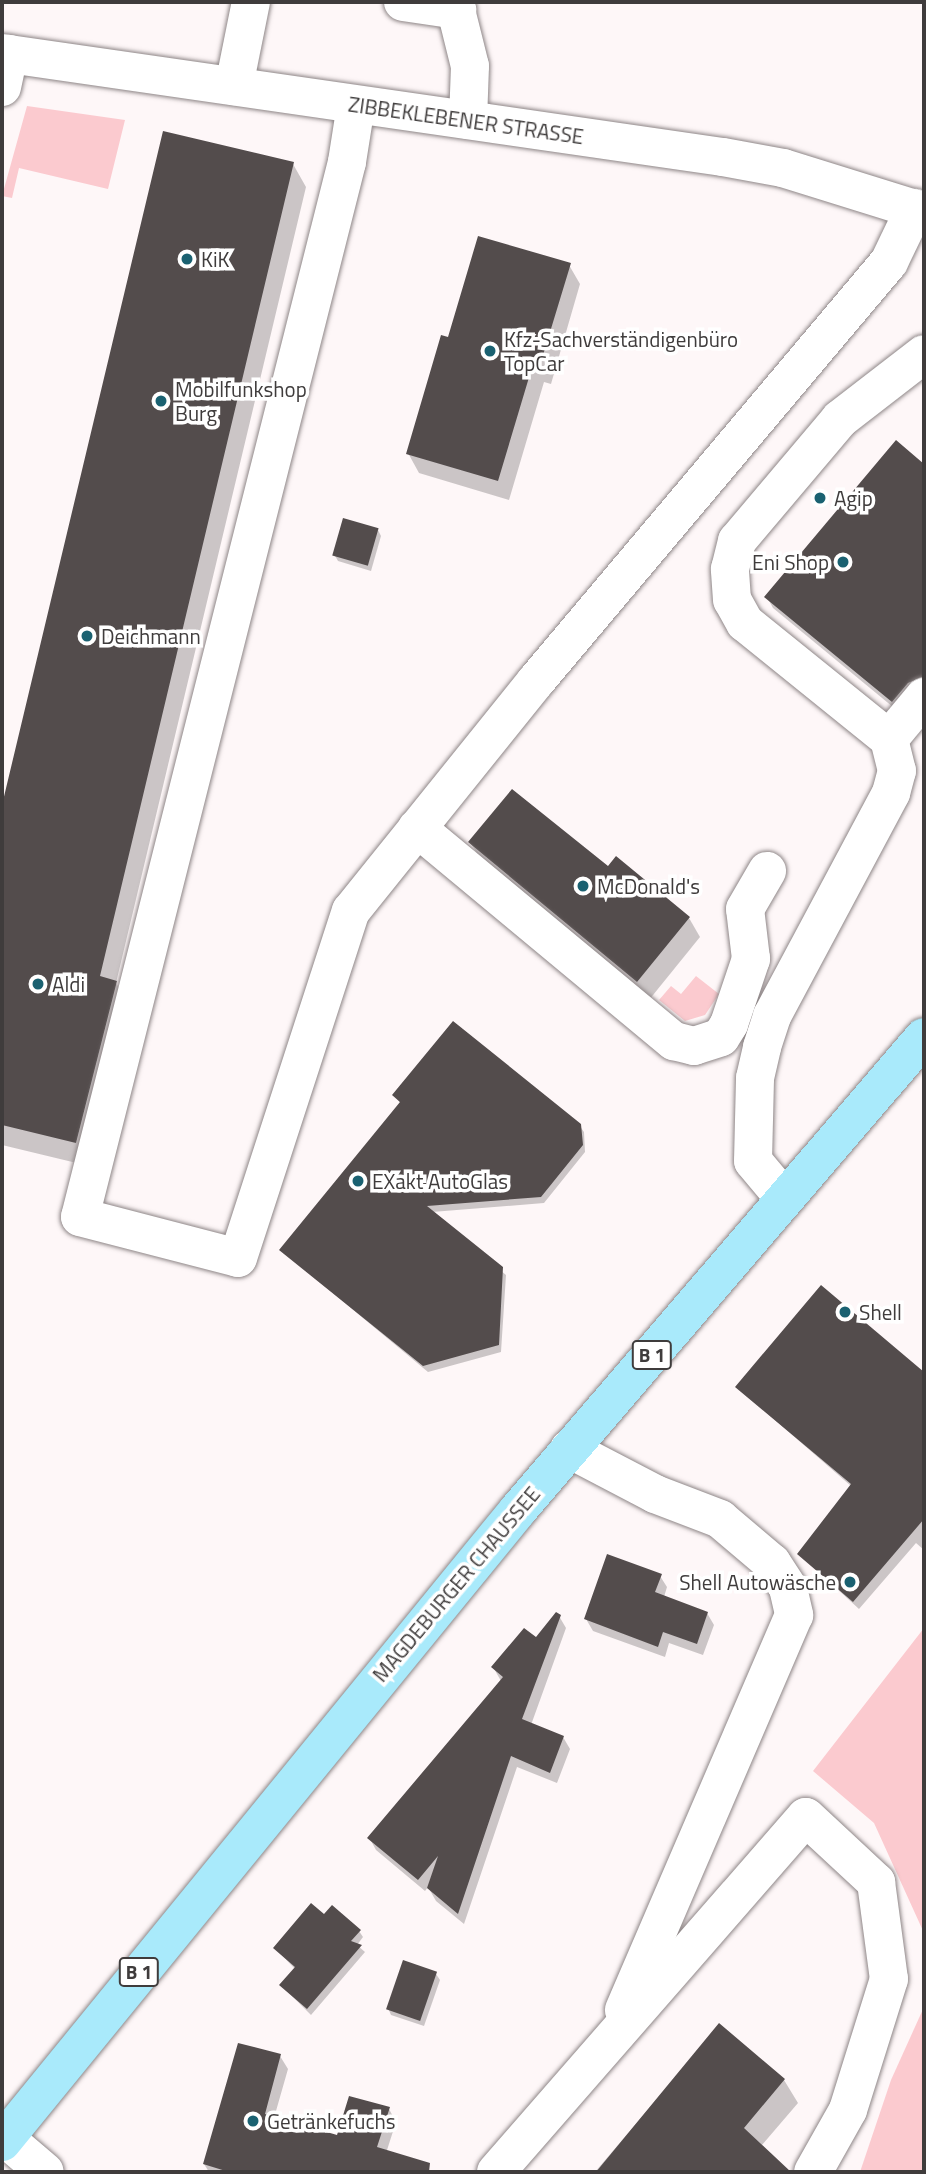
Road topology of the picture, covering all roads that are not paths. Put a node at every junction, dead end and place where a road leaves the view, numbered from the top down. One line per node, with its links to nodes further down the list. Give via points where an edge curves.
1 (251, 2): 5 (street)
2 (403, 2): 3 (street)
3 (456, 6): 7 (street, via 472,88)
4 (4, 64): 5 (street, ZIBBEKLEBENER STRASSE)
5 (234, 86): 6 (street, ZIBBEKLEBENER STRASSE)
6 (356, 105): 7 (street, ZIBBEKLEBENER STRASSE); 12 (street, via 344,176 80,1217 238,1258 351,911)
7 (468, 120): 8 (street, ZIBBEKLEBENER STRASSE, via 783,168)
8 (920, 210): 12 (street, via 889,262)
9 (924, 354): 11 (street, via 840,419 737,541 730,569 732,600 746,623)
10 (924, 697): 11 (street)
11 (889, 739): 15 (street, via 897,771 891,793 772,1016 762,1047 755,1078 753,1161)
12 (417, 828): 13 (street, via 674,1041 694,1046 721,1037 729,1024 751,959 745,909)
13 (768, 872)
14 (924, 1038): 15 (main road, MAGDEBURGER CHAUSSEE / B 1)
15 (785, 1198): 16 (main road, MAGDEBURGER CHAUSSEE / B 1)
16 (569, 1449): 17 (street, via 655,1494 720,1519 772,1563 788,1588 794,1615); 18 (main road, MAGDEBURGER CHAUSSEE / B 1, via 303,1768)
17 (610, 2043): 20 (street); 21 (street, via 806,1817 876,1882 889,1979 848,2110)
18 (4, 2140): 19 (street)
19 (45, 2172)
20 (496, 2172)
21 (813, 2172)

